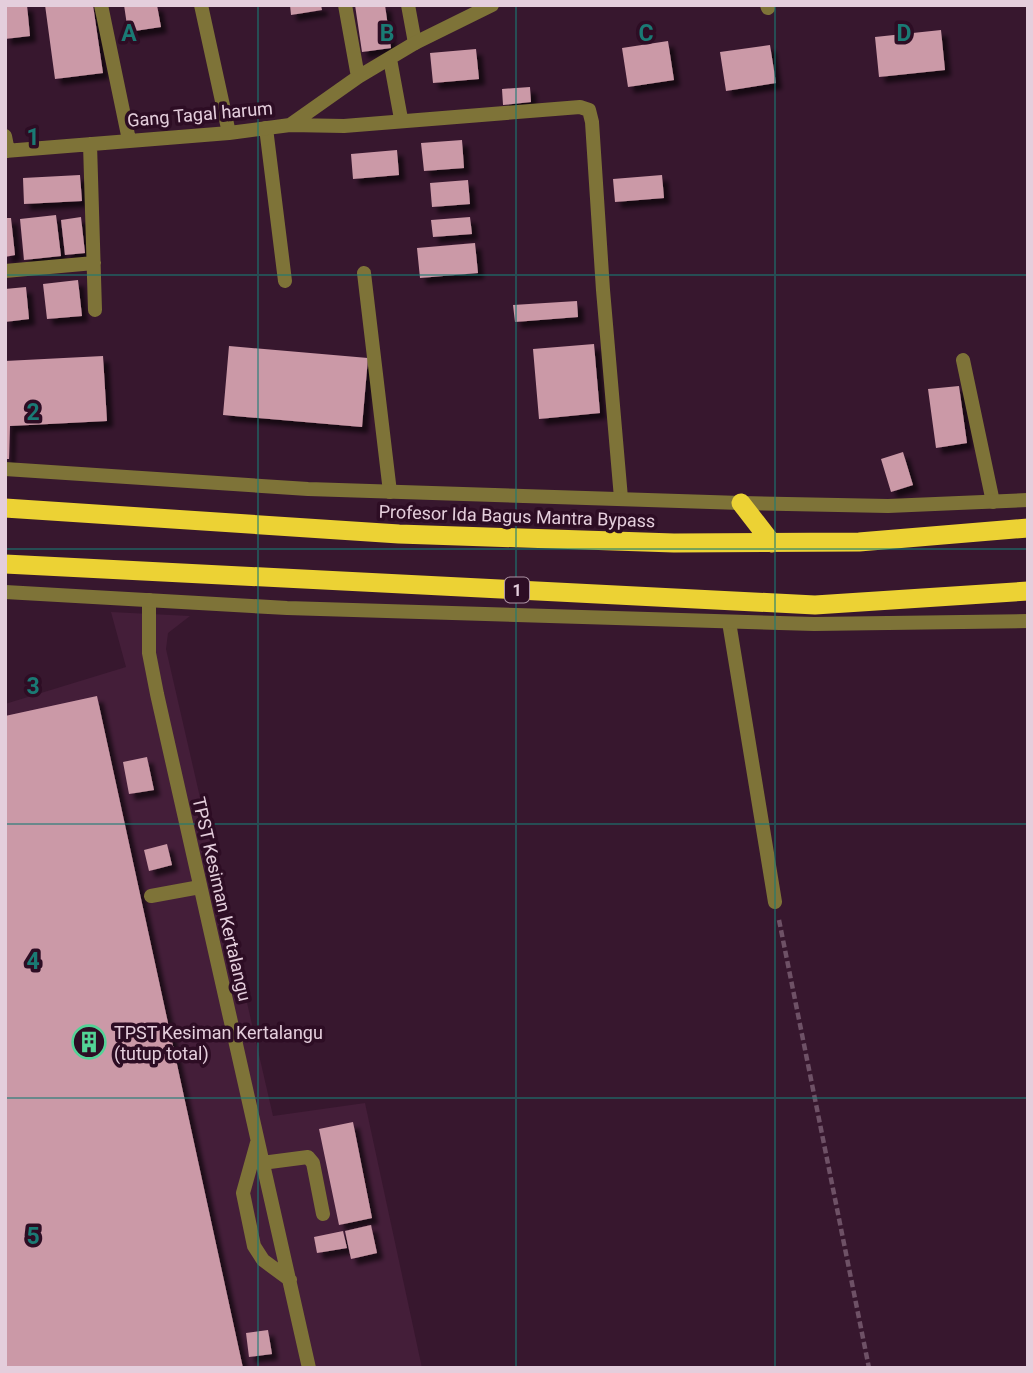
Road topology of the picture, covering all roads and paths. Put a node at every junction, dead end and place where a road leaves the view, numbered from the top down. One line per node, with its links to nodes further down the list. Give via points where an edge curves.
1 (101, 5): 13 (street)
2 (201, 5): 12 (street)
3 (345, 5): 8 (street)
4 (408, 5): 6 (street)
5 (492, 5): 6 (street, Gang Tagal harum)
6 (415, 43): 7 (street, Gang Tagal harum)
7 (390, 60): 8 (street, Gang Tagal harum); 9 (street)
8 (358, 77): 10 (street, Gang Tagal harum)
9 (401, 119): 10 (street, via 344,126); 24 (street, via 589,110)
10 (290, 124): 11 (street, Gang Tagal harum)
11 (266, 128): 12 (street, Gang Tagal harum); 19 (street)
12 (229, 133): 13 (street, Gang Tagal harum)
13 (128, 140): 14 (street, Gang Tagal harum)
14 (90, 144): 15 (street, Gang Tagal harum); 16 (street)
15 (6, 146)
16 (94, 263): 17 (street); 20 (street)
17 (5, 271)
18 (364, 273): 23 (street)
19 (285, 281)
20 (96, 310)
21 (963, 360): 26 (street)
22 (5, 469): 23 (street)
23 (390, 492): 24 (street)
24 (621, 498): 27 (street)
25 (1028, 500): 26 (street)
26 (993, 502): 27 (street, via 888,506)
27 (741, 503): 30 (highway)
28 (5, 508): 30 (highway, Profesor Ida Bagus Mantra Bypass, via 399,534)
29 (1028, 528): 30 (highway, Profesor Ida Bagus Mantra Bypass, via 859,542)
30 (772, 543)
31 (5, 564): 33 (highway, 1, via 815,605)
32 (5, 592): 34 (street)
33 (1028, 592)
34 (149, 600): 36 (street); 37 (street, TPST Kesiman Kertalangu, via 149,653)
35 (1028, 621): 36 (street)
36 (729, 622): 39 (street)
37 (200, 887): 38 (street); 40 (street, TPST Kesiman Kertalangu)
38 (151, 896)
39 (775, 902): 45 (path)
40 (257, 1143): 41 (street, TPST Kesiman Kertalangu); 43 (street, via 243,1193 248,1225 257,1252)
41 (262, 1163): 42 (street, via 300,1157 311,1160); 43 (street, TPST Kesiman Kertalangu)
42 (323, 1214)
43 (289, 1280): 44 (street, TPST Kesiman Kertalangu)
44 (309, 1368)
45 (869, 1368)

